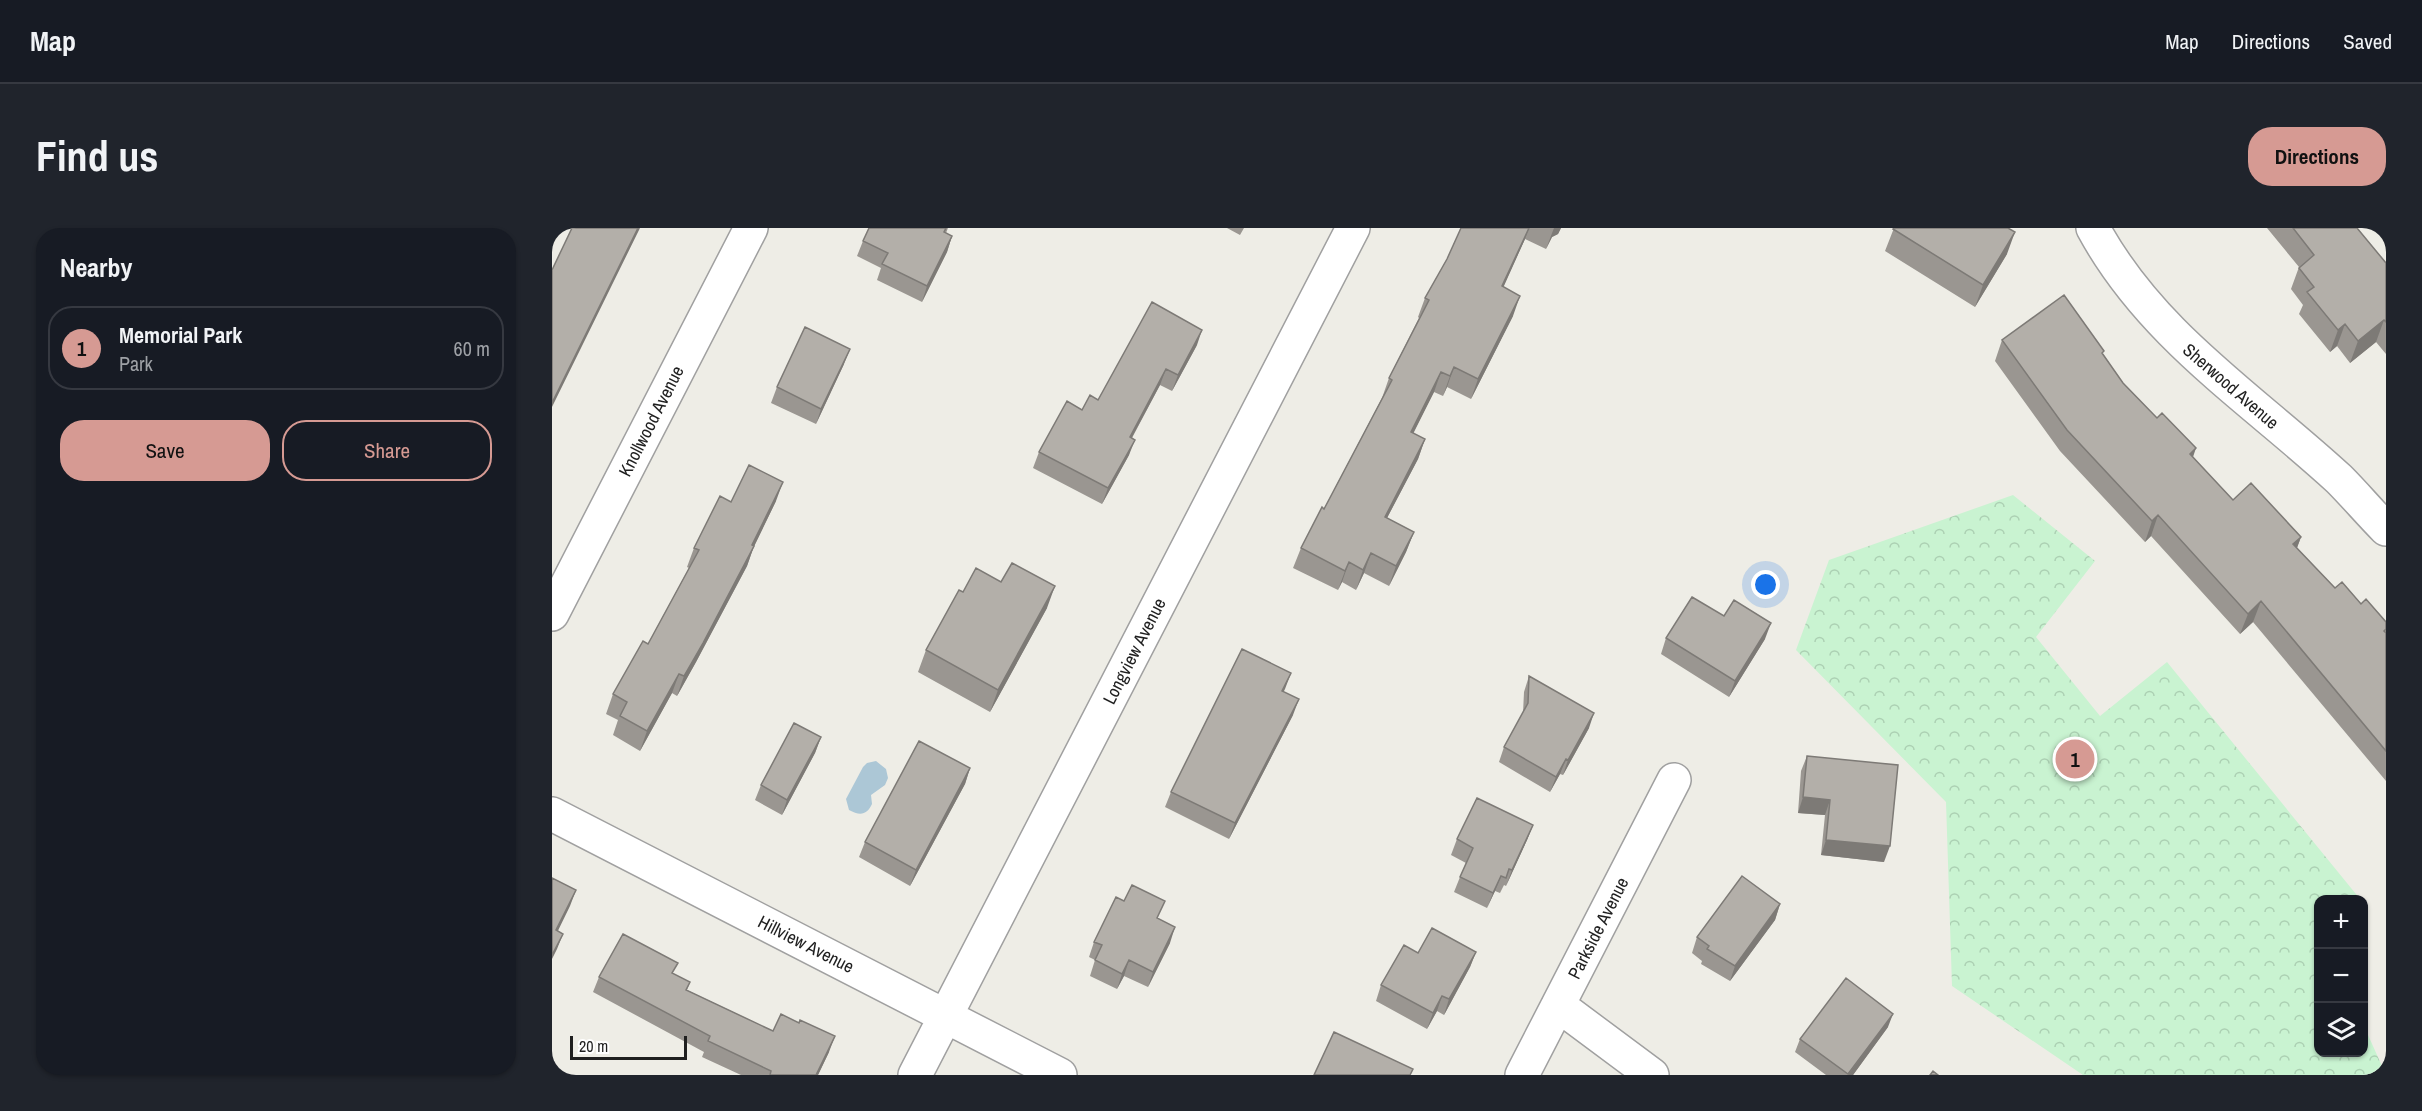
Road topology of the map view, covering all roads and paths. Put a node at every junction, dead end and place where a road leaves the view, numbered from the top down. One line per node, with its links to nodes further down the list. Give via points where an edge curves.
1 (751, 228): 5 (street, Knollwood Avenue)
2 (1353, 228): 9 (street, Longview Avenue)
3 (2093, 228): 4 (street, Sherwood Avenue, via 2107,254 2150,311 2187,349 2340,480)
4 (2386, 529)
5 (552, 614)
6 (1674, 780): 8 (street, Parkside Avenue)
7 (552, 814): 9 (street, Hillview Avenue)
8 (1558, 1005): 12 (street, Parkside Avenue); 13 (street)
9 (945, 1016): 10 (street, Longview Avenue); 11 (street, Hillview Avenue)
10 (915, 1075)
11 (1060, 1075)
12 (1522, 1075)
13 (1652, 1075)

